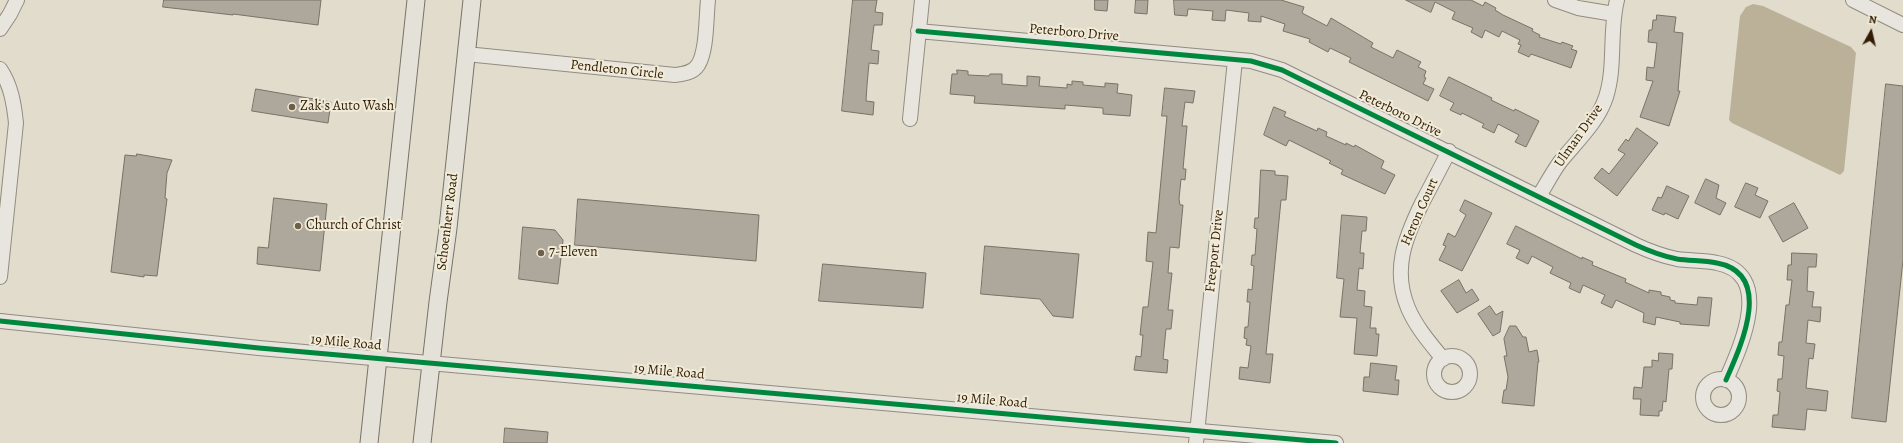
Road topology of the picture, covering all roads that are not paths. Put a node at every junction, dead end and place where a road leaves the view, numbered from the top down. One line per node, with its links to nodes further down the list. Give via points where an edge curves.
1 (17, 0): 11 (street)
2 (416, 0): 21 (main road)
3 (472, 0): 13 (main road, Schoenherr Road)
4 (708, 0): 13 (street, Pendleton Circle, via 702,55 697,66 687,74)
5 (922, 0): 12 (street)
6 (1555, 0): 9 (street, via 1578,8)
7 (1617, 0): 9 (street, Ulman Drive)
8 (1853, 0): 10 (street)
9 (1614, 14): 18 (street, Ulman Drive, via 1610,74 1603,104)
10 (1903, 25)
11 (0, 29)
12 (918, 31): 14 (street, Peterboro Drive); 16 (street)
13 (466, 54): 23 (main road, Schoenherr Road)
14 (1235, 60): 17 (street, Peterboro Drive, via 1261,63 1282,70); 25 (street, Freeport Drive)
15 (0, 69): 19 (street, via 13,101 16,123)
16 (910, 119)
17 (1449, 151): 18 (street, Peterboro Drive); 22 (street, Heron Court, via 1408,234 1400,265 1401,286 1408,309)
18 (1539, 196): 24 (street, Peterboro Drive, via 1652,252 1677,259 1718,263 1741,276 1748,291 1748,320)
19 (0, 277)
20 (0, 321): 21 (street, 19 Mile Road)
21 (378, 358): 23 (street, 19 Mile Road); 26 (main road)
22 (1443, 358)
23 (431, 363): 25 (street, 19 Mile Road); 27 (main road, Schoenherr Road)
24 (1726, 380)
25 (1196, 437): 28 (street, 19 Mile Road)
26 (369, 443)
27 (422, 443)
28 (1336, 443)

